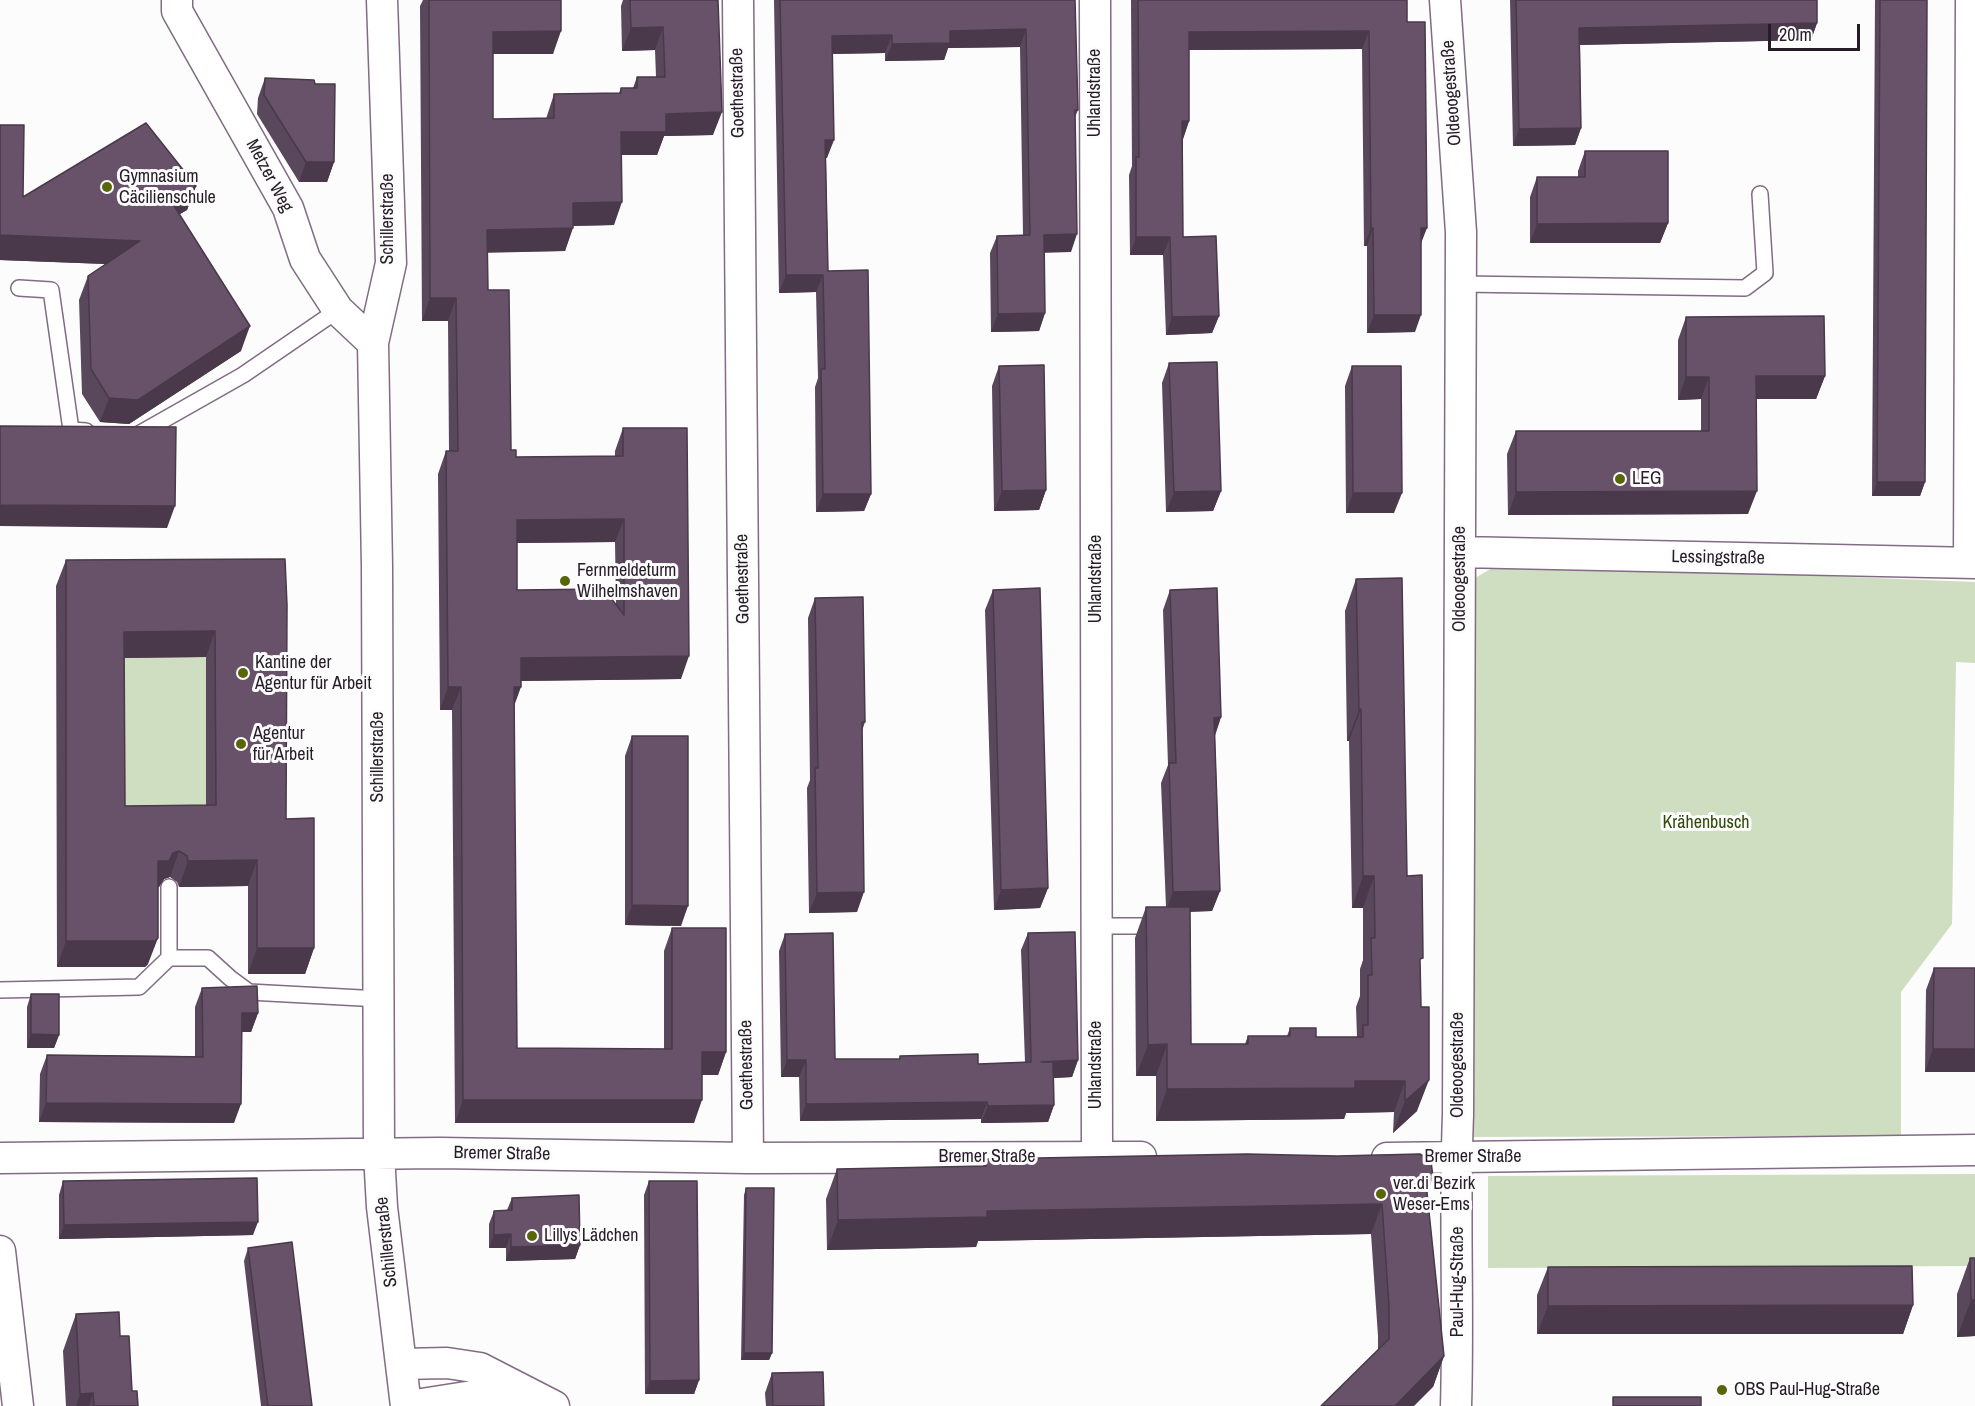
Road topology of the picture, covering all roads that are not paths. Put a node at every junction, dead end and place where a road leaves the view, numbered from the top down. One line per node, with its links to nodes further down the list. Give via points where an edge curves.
1 (177, 0): 10 (street, Metzer Weg, via 177,11 288,208 305,259)
2 (382, 0): 11 (street, Schillerstraße, via 390,263)
3 (738, 0): 27 (street, Goethestraße)
4 (1095, 0): 17 (street, Uhlandstraße)
5 (1445, 0): 8 (street, Oldeoogestraße, via 1461,232)
6 (1971, 0): 15 (street)
7 (1760, 194): 8 (lane, via 1764,273 1744,288)
8 (1460, 284): 14 (street, Oldeoogestraße)
9 (19, 288): 12 (lane, via 51,290 71,430)
10 (338, 310): 11 (street, Metzer Weg); 13 (lane, via 243,375 139,435)
11 (373, 343): 21 (street, Schillerstraße)
12 (105, 433)
13 (128, 435)
14 (1460, 552): 15 (street, Lessingstraße); 29 (street, Oldeoogestraße)
15 (1972, 563)
16 (169, 887): 19 (lane)
17 (1096, 926): 18 (lane); 24 (street, Uhlandstraße)
18 (1175, 926)
19 (169, 958): 20 (lane, via 139,987); 21 (lane, via 208,958 249,992)
20 (0, 990)
21 (380, 999): 23 (street, Schillerstraße)
22 (1975, 1150): 29 (street, Bremer Straße)
23 (379, 1154): 26 (street, Bremer Straße); 27 (street, Bremer Straße); 31 (street, Schillerstraße)
24 (1097, 1157): 25 (street, Bremer Straße); 27 (street, Bremer Straße)
25 (1169, 1157)
26 (0, 1158)
27 (748, 1158)
28 (1360, 1158): 29 (street, Bremer Straße)
29 (1456, 1158): 35 (street, Paul-Hug-Straße)
30 (0, 1251): 33 (street)
31 (400, 1364): 32 (street, via 447,1363 480,1368); 34 (street, Schillerstraße)
32 (543, 1400): 34 (street, via 507,1393)
33 (18, 1406)
34 (407, 1406)
35 (1456, 1406)

